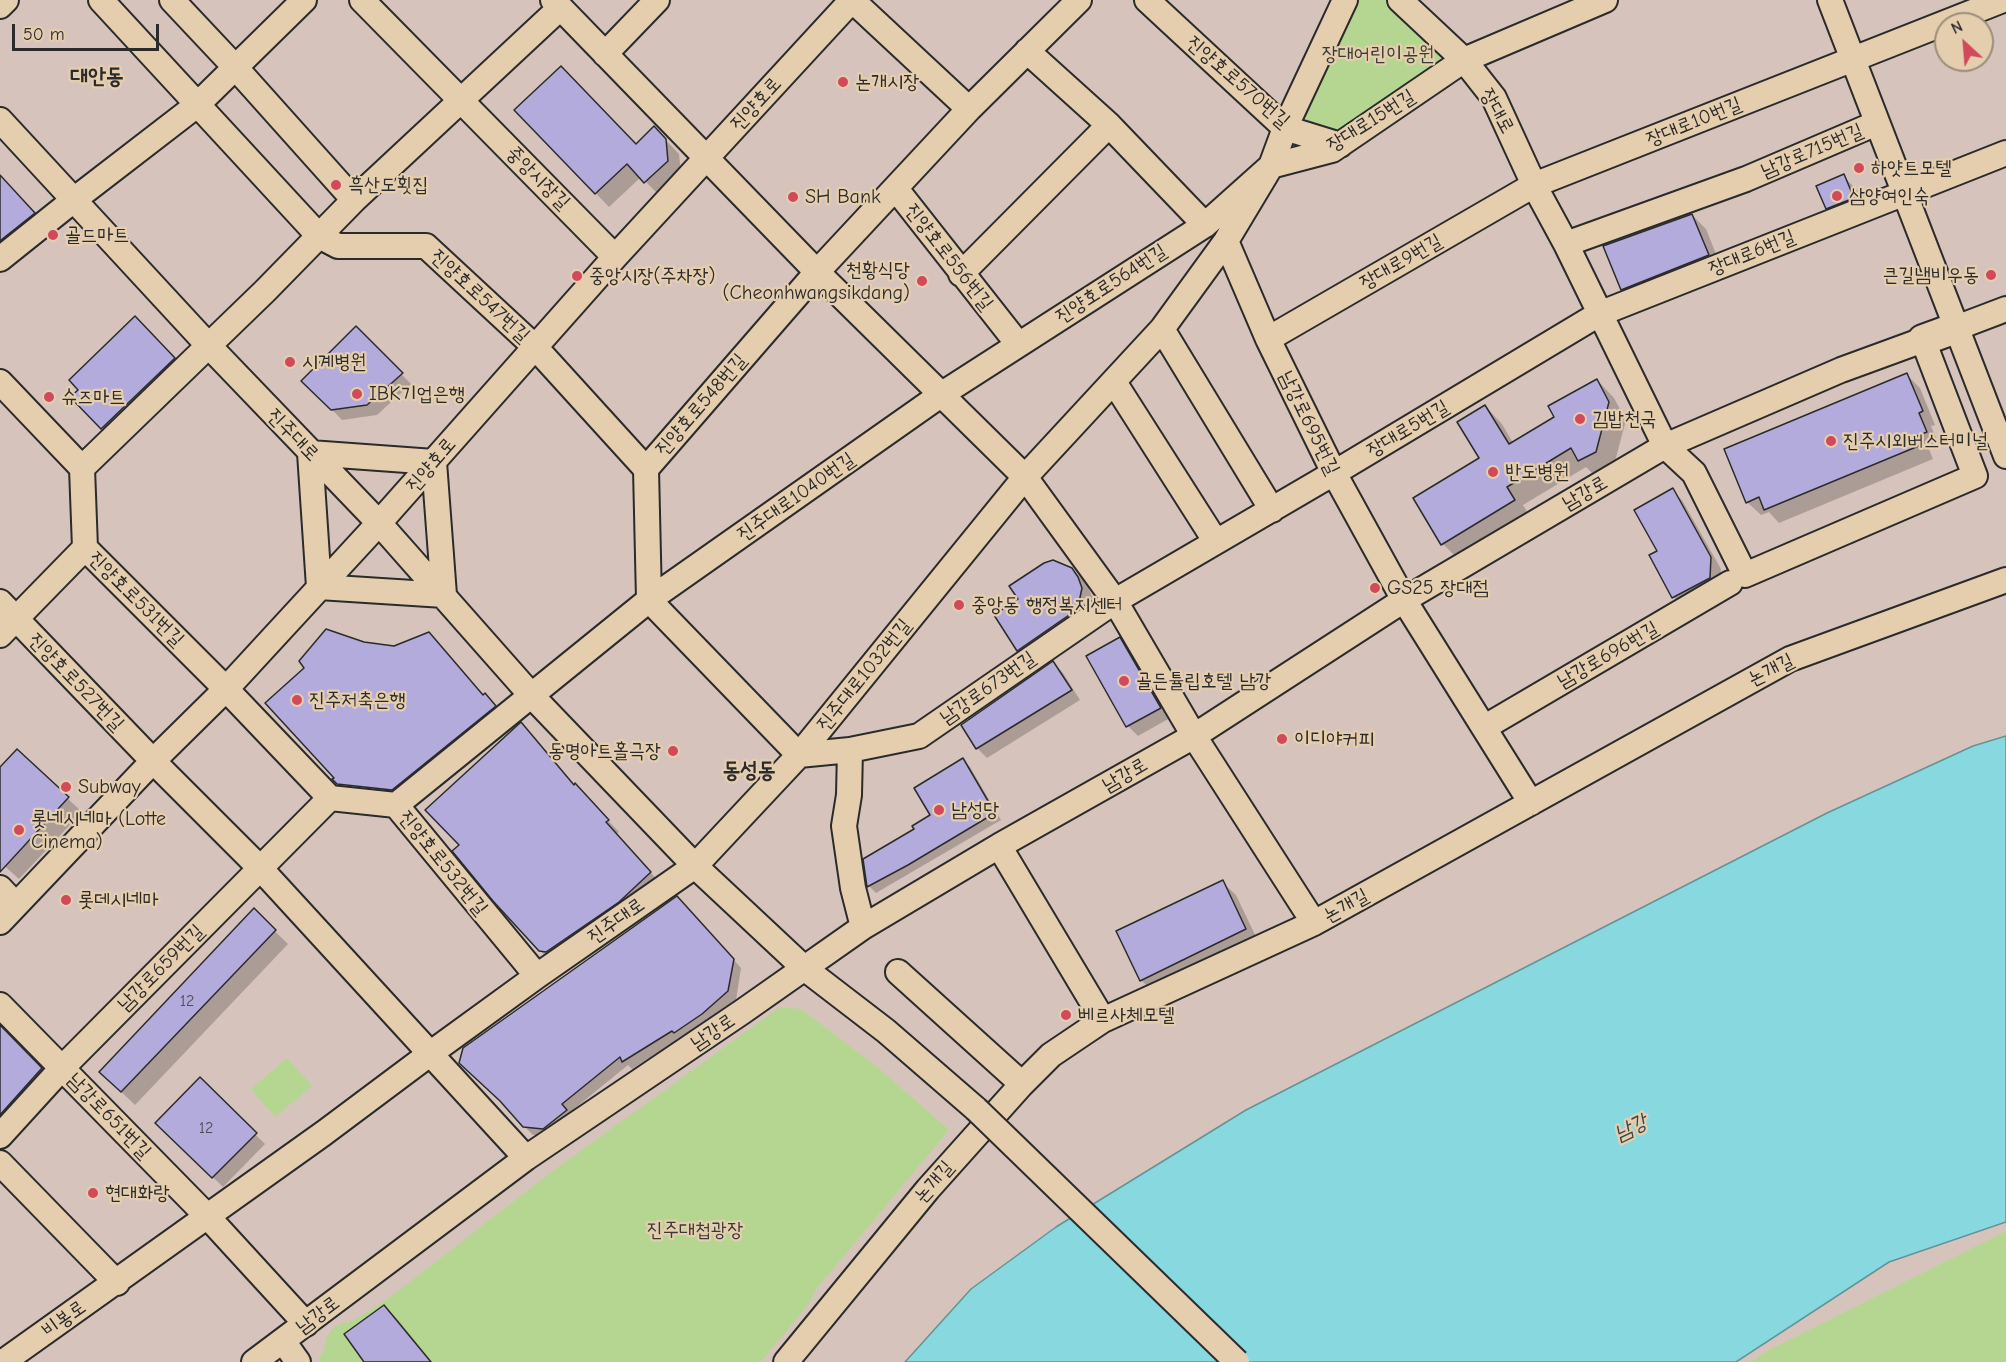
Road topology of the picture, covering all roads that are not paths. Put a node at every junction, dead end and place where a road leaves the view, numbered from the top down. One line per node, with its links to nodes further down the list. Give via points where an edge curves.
1 (6, 0): 16 (street)
2 (100, 0): 23 (street, 진양호로547번길)
3 (172, 0): 21 (street)
4 (304, 0): 21 (street)
5 (362, 0): 22 (street, 중앙시장길)
6 (657, 0): 18 (street)
7 (852, 0): 24 (street); 31 (street, 진양호로)
8 (1078, 0): 17 (street)
9 (1147, 0): 28 (street, 진양호로570번길)
10 (1345, 0): 28 (street)
11 (1400, 0): 20 (street, 장대로)
12 (1605, 0): 20 (street, 장대로15번길)
13 (1830, 0): 19 (street, 남강로715번길)
14 (2003, 0): 19 (street, 장대로10번길)
15 (556, 4): 18 (street); 22 (street)
16 (0, 6)
17 (1027, 51): 24 (street); 27 (street)
18 (605, 54): 31 (street)
19 (1853, 58): 26 (street, 남강로715번길); 33 (street, 장대로10번길)
20 (1464, 60): 29 (street, 장대로15번길); 33 (street, 장대로, via 1494,98)
21 (235, 67): 23 (street); 37 (street)
22 (461, 100): 37 (street); 42 (street, 중앙시장길)
23 (197, 105): 36 (street); 39 (street, 진양호로547번길)
24 (969, 110): 34 (street)
25 (0, 120): 36 (street, 진주대로)
26 (1877, 123): 35 (street, 남강로715번길); 41 (street, 남강로715번길, via 1746,178)
27 (1109, 126): 38 (street); 45 (street)
28 (1285, 128): 29 (street, 진양호로570번길); 32 (street)
29 (1340, 145): 32 (street, 장대로15번길)
30 (2006, 153): 35 (street, 장대로6번길)
31 (705, 159): 42 (street, 진양호로); 44 (street)
32 (1271, 166): 38 (street, 진양호로564번길); 40 (street)
33 (1534, 185): 41 (street, 장대로); 50 (street, 장대로9번길)
34 (896, 189): 44 (street, 진양호로556번길); 45 (street, 진양호로556번길)
35 (1904, 193): 47 (street, 장대로6번길); 48 (street, 남강로715번길)
36 (75, 199): 43 (street); 53 (street, 진주대로)
37 (354, 200): 39 (street)
38 (1205, 225): 52 (street, 진양호로564번길)
39 (319, 236): 53 (street); 54 (street, 진양호로547번길, via 338,246 426,246)
40 (1226, 241): 49 (street); 50 (street, 남강로695번길)
41 (1566, 244): 47 (street, 장대로)
42 (615, 256): 54 (street, 진양호로)
43 (0, 259)
44 (817, 272): 57 (street); 63 (street, 진양호로548번길)
45 (961, 274): 52 (street, 진양호로556번길)
46 (2006, 309): 48 (street, 남강로)
47 (1599, 314): 58 (street, 장대로); 64 (street, 장대로5번길)
48 (1956, 328): 51 (main road, 남강로); 60 (street, 남강로715번길)
49 (1162, 329): 56 (street); 66 (street)
50 (1268, 339): 64 (street, 남강로695번길)
51 (1923, 340): 58 (street, 남강로, via 1841,370); 58 (street, via 1975,476 1745,575 1694,473)
52 (1018, 344): 57 (street)
53 (208, 345): 59 (street, 진주대로); 62 (street)
54 (535, 347): 61 (street, 진양호로); 63 (street, 진양호로548번길)
55 (0, 382): 62 (street)
56 (1114, 382): 65 (street); 68 (street)
57 (942, 394): 65 (street); 74 (street, 진주대로1040번길)
58 (1665, 446): 75 (street, 남강로)
59 (310, 453): 61 (street); 67 (street, 진주대로); 72 (street)
60 (2006, 456)
61 (434, 462): 67 (street, 진양호로); 73 (street)
62 (82, 468): 69 (street, 진양호로531번길)
63 (646, 469): 74 (street)
64 (1334, 473): 66 (street, 장대로5번길); 75 (street, 남강로695번길)
65 (1025, 477): 76 (street); 83 (street, 진주대로1032번길)
66 (1272, 510): 68 (street, 장대로5번길)
67 (379, 524): 72 (street, 진양호로); 73 (street, 진주대로)
68 (1216, 542): 76 (street, 장대로5번길)
69 (85, 548): 77 (street); 78 (street, 진양호로531번길)
70 (2006, 580): 86 (street, 논개길, via 1790,659)
71 (1730, 583): 80 (street, 남강로696번길)
72 (319, 587): 73 (street); 78 (street, 진양호로)
73 (444, 595): 79 (street, 진주대로)
74 (650, 600): 79 (street, 진주대로1040번길); 83 (street)
75 (1404, 600): 80 (street); 81 (street, 남강로)
76 (1115, 601): 81 (street); 82 (street, 남강로673번길, via 919,736)
77 (5, 619): 84 (street, 진양호로527번길)
78 (226, 689): 84 (street, 진양호로); 85 (street)
79 (531, 695): 87 (street, 진주대로1040번길); 89 (street, 진주대로)
80 (1485, 727): 86 (street)
81 (1194, 736): 88 (street, 남강로); 92 (street)
82 (850, 750): 83 (street, 남강로673번길); 93 (street, via 844,826)
83 (799, 754): 89 (street, 진주대로1032번길)
84 (153, 761): 90 (street); 91 (street, 진양호로)
85 (330, 798): 87 (street, 진양호로532번길); 90 (street, 남강로659번길)
86 (1531, 803): 92 (street, 논개길)
87 (396, 805): 96 (street, 진양호로532번길)
88 (999, 846): 93 (street, 남강로); 98 (street)
89 (695, 866): 94 (street, 진주대로); 96 (street, 진주대로)
90 (260, 868): 99 (street); 100 (street, 남강로659번길)
91 (5, 905)
92 (1314, 923): 98 (street, 논개길)
93 (863, 927): 94 (street, 남강로)
94 (804, 968): 103 (street, 남강로); 113 (street, 진주대로, bridge, via 886,1031 976,1109)
95 (898, 972): 101 (street)
96 (537, 976): 99 (street)
97 (0, 1005): 100 (street, 남강로651번길)
98 (1103, 1020): 101 (street, 논개길, via 1051,1055)
99 (431, 1053): 103 (street); 105 (street)
100 (62, 1068): 102 (street, 남강로651번길); 105 (street, 남강로651번길)
101 (1022, 1084): 112 (street, 논개길, via 928,1189)
102 (0, 1136)
103 (526, 1158): 107 (street, 남강로)
104 (0, 1163): 106 (street)
105 (207, 1216): 106 (street); 107 (street, 남강로651번길)
106 (117, 1283): 109 (street, 비봉로)
107 (306, 1324): 108 (street, 남강로)
108 (284, 1341): 110 (street, 남강로); 111 (street)
109 (8, 1356)
110 (254, 1362)
111 (298, 1362)
112 (786, 1362)
113 (1237, 1362)

